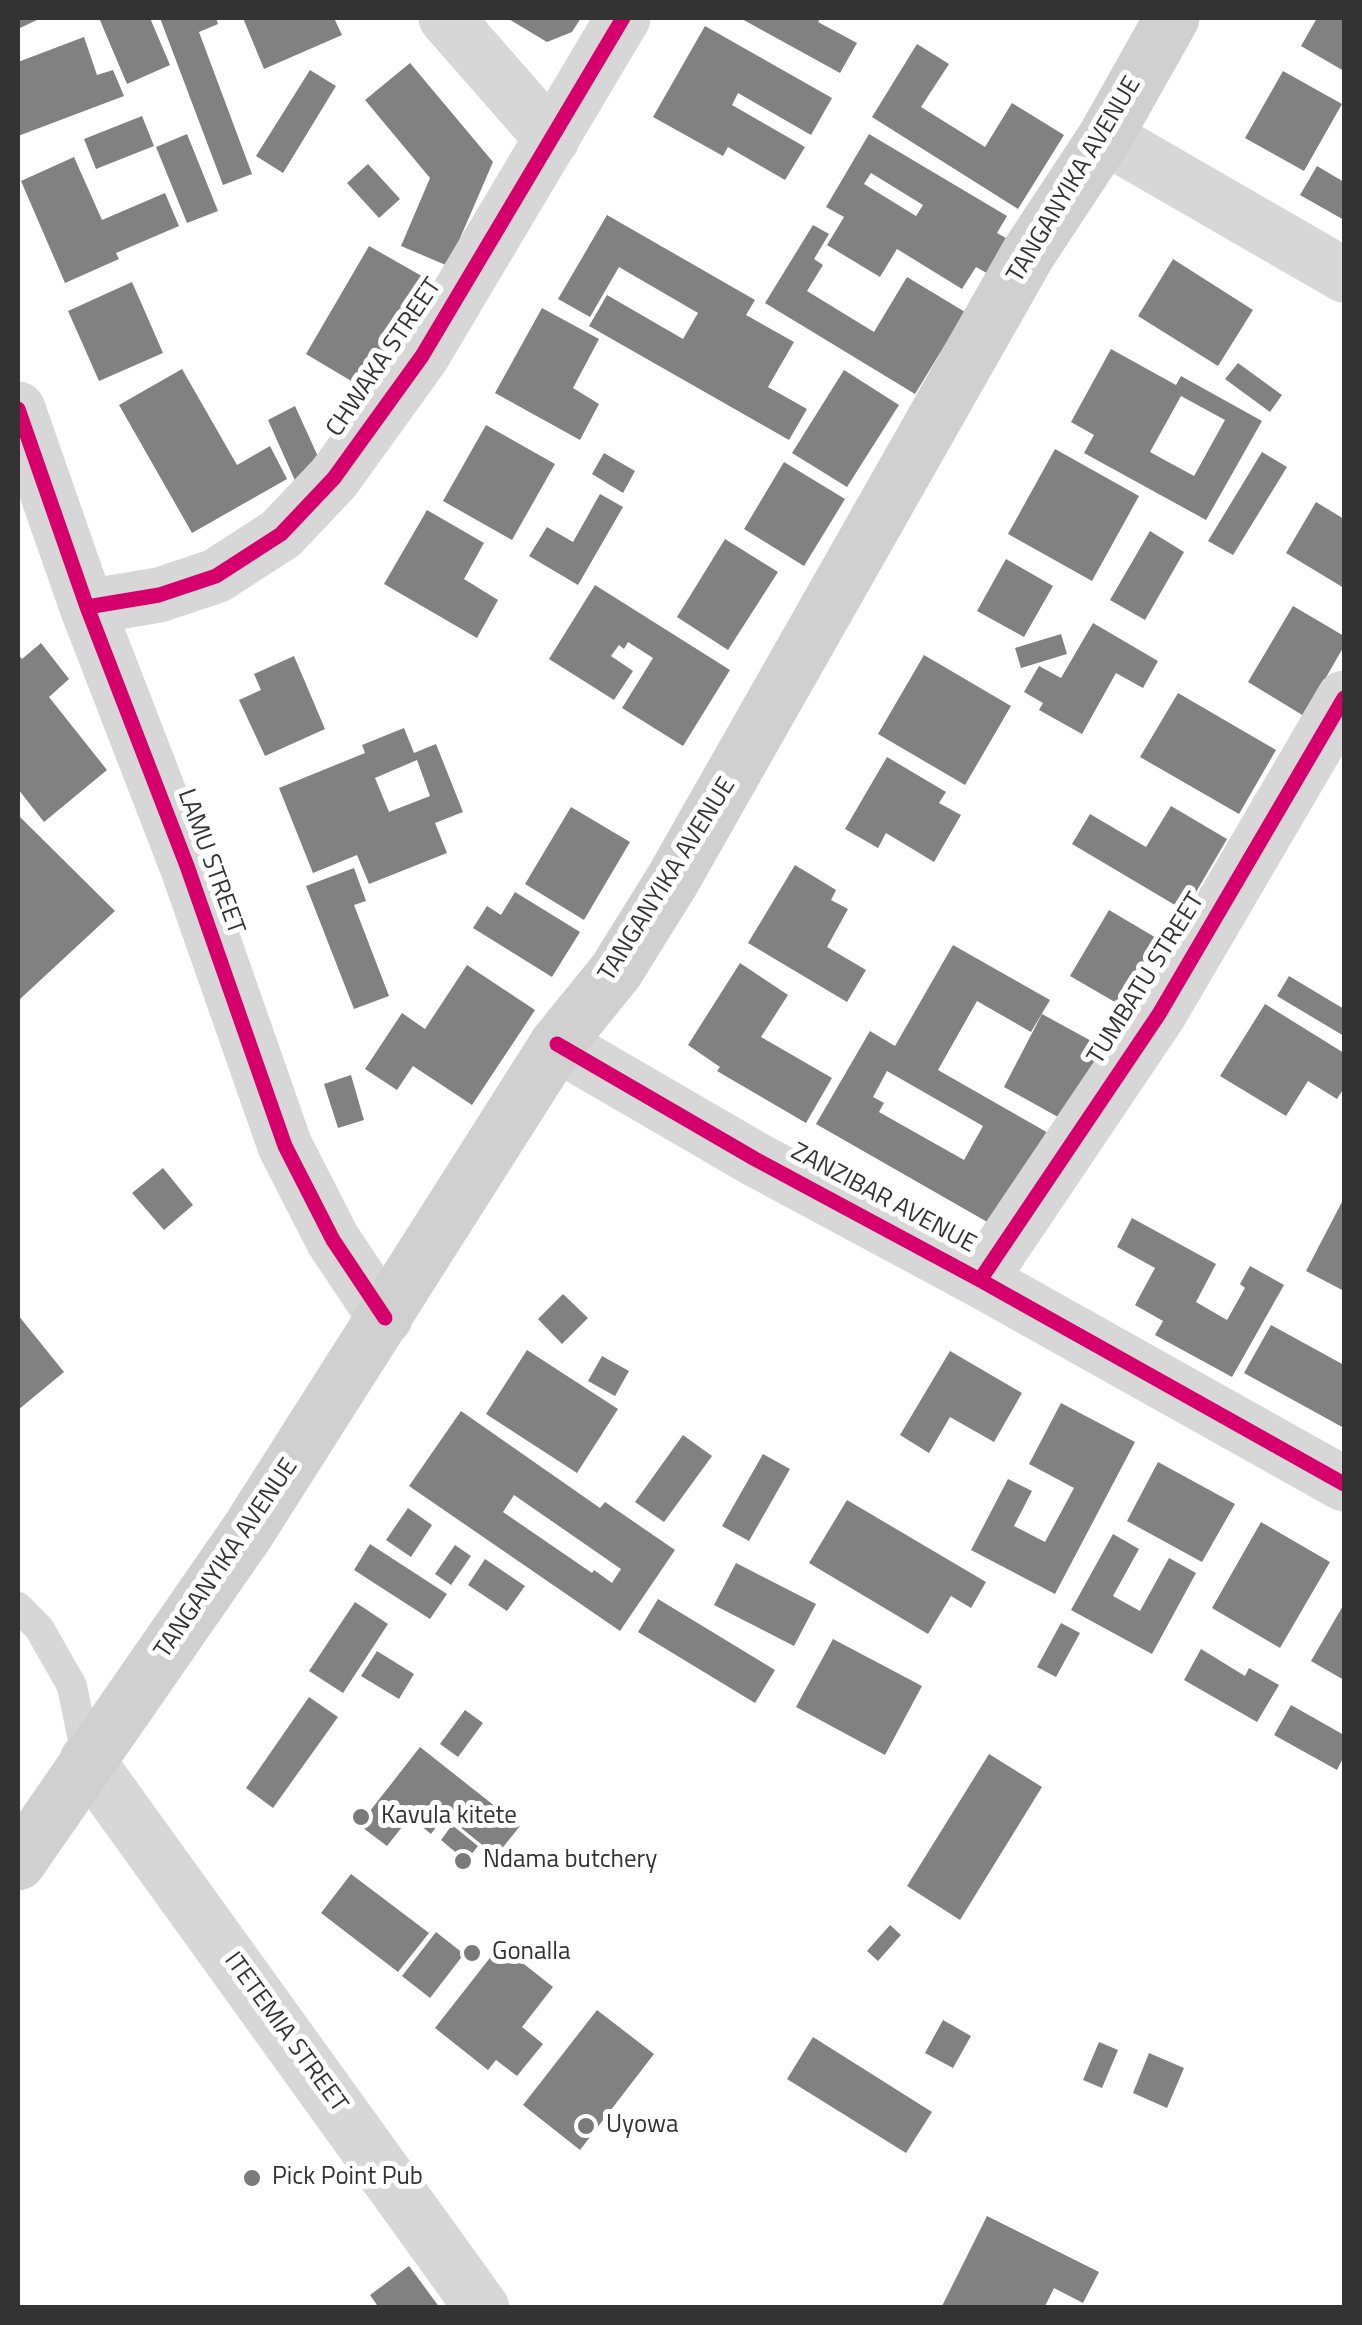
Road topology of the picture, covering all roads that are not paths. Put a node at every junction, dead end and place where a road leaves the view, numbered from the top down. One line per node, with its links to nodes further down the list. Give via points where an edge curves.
1 (446, 18): 5 (street)
2 (623, 18): 5 (street, CHWAKA STREET)
3 (1172, 18): 4 (main road, TANGANYIKA AVENUE)
4 (1105, 136): 6 (street); 10 (main road, TANGANYIKA AVENUE, via 1028,254 672,882 616,970)
5 (552, 139): 8 (street, CHWAKA STREET, via 422,356 334,478 281,534 216,576)
6 (1344, 275)
7 (18, 409): 8 (street, LAMU STREET)
8 (87, 607): 12 (street, LAMU STREET, via 285,1146 333,1240)
9 (1344, 698): 11 (street, TUMBATU STREET, via 1159,1014)
10 (557, 1044): 11 (street, ZANZIBAR AVENUE); 12 (main road, TANGANYIKA AVENUE)
11 (980, 1280): 13 (street, ZANZIBAR AVENUE)
12 (385, 1318): 15 (main road, TANGANYIKA AVENUE, via 248,1531)
13 (1344, 1484)
14 (18, 1607): 15 (lane, via 39,1628 72,1686)
15 (88, 1760): 16 (main road, TANGANYIKA AVENUE); 17 (street, ITETEMIA STREET)
16 (18, 1863)
17 (482, 2308)

